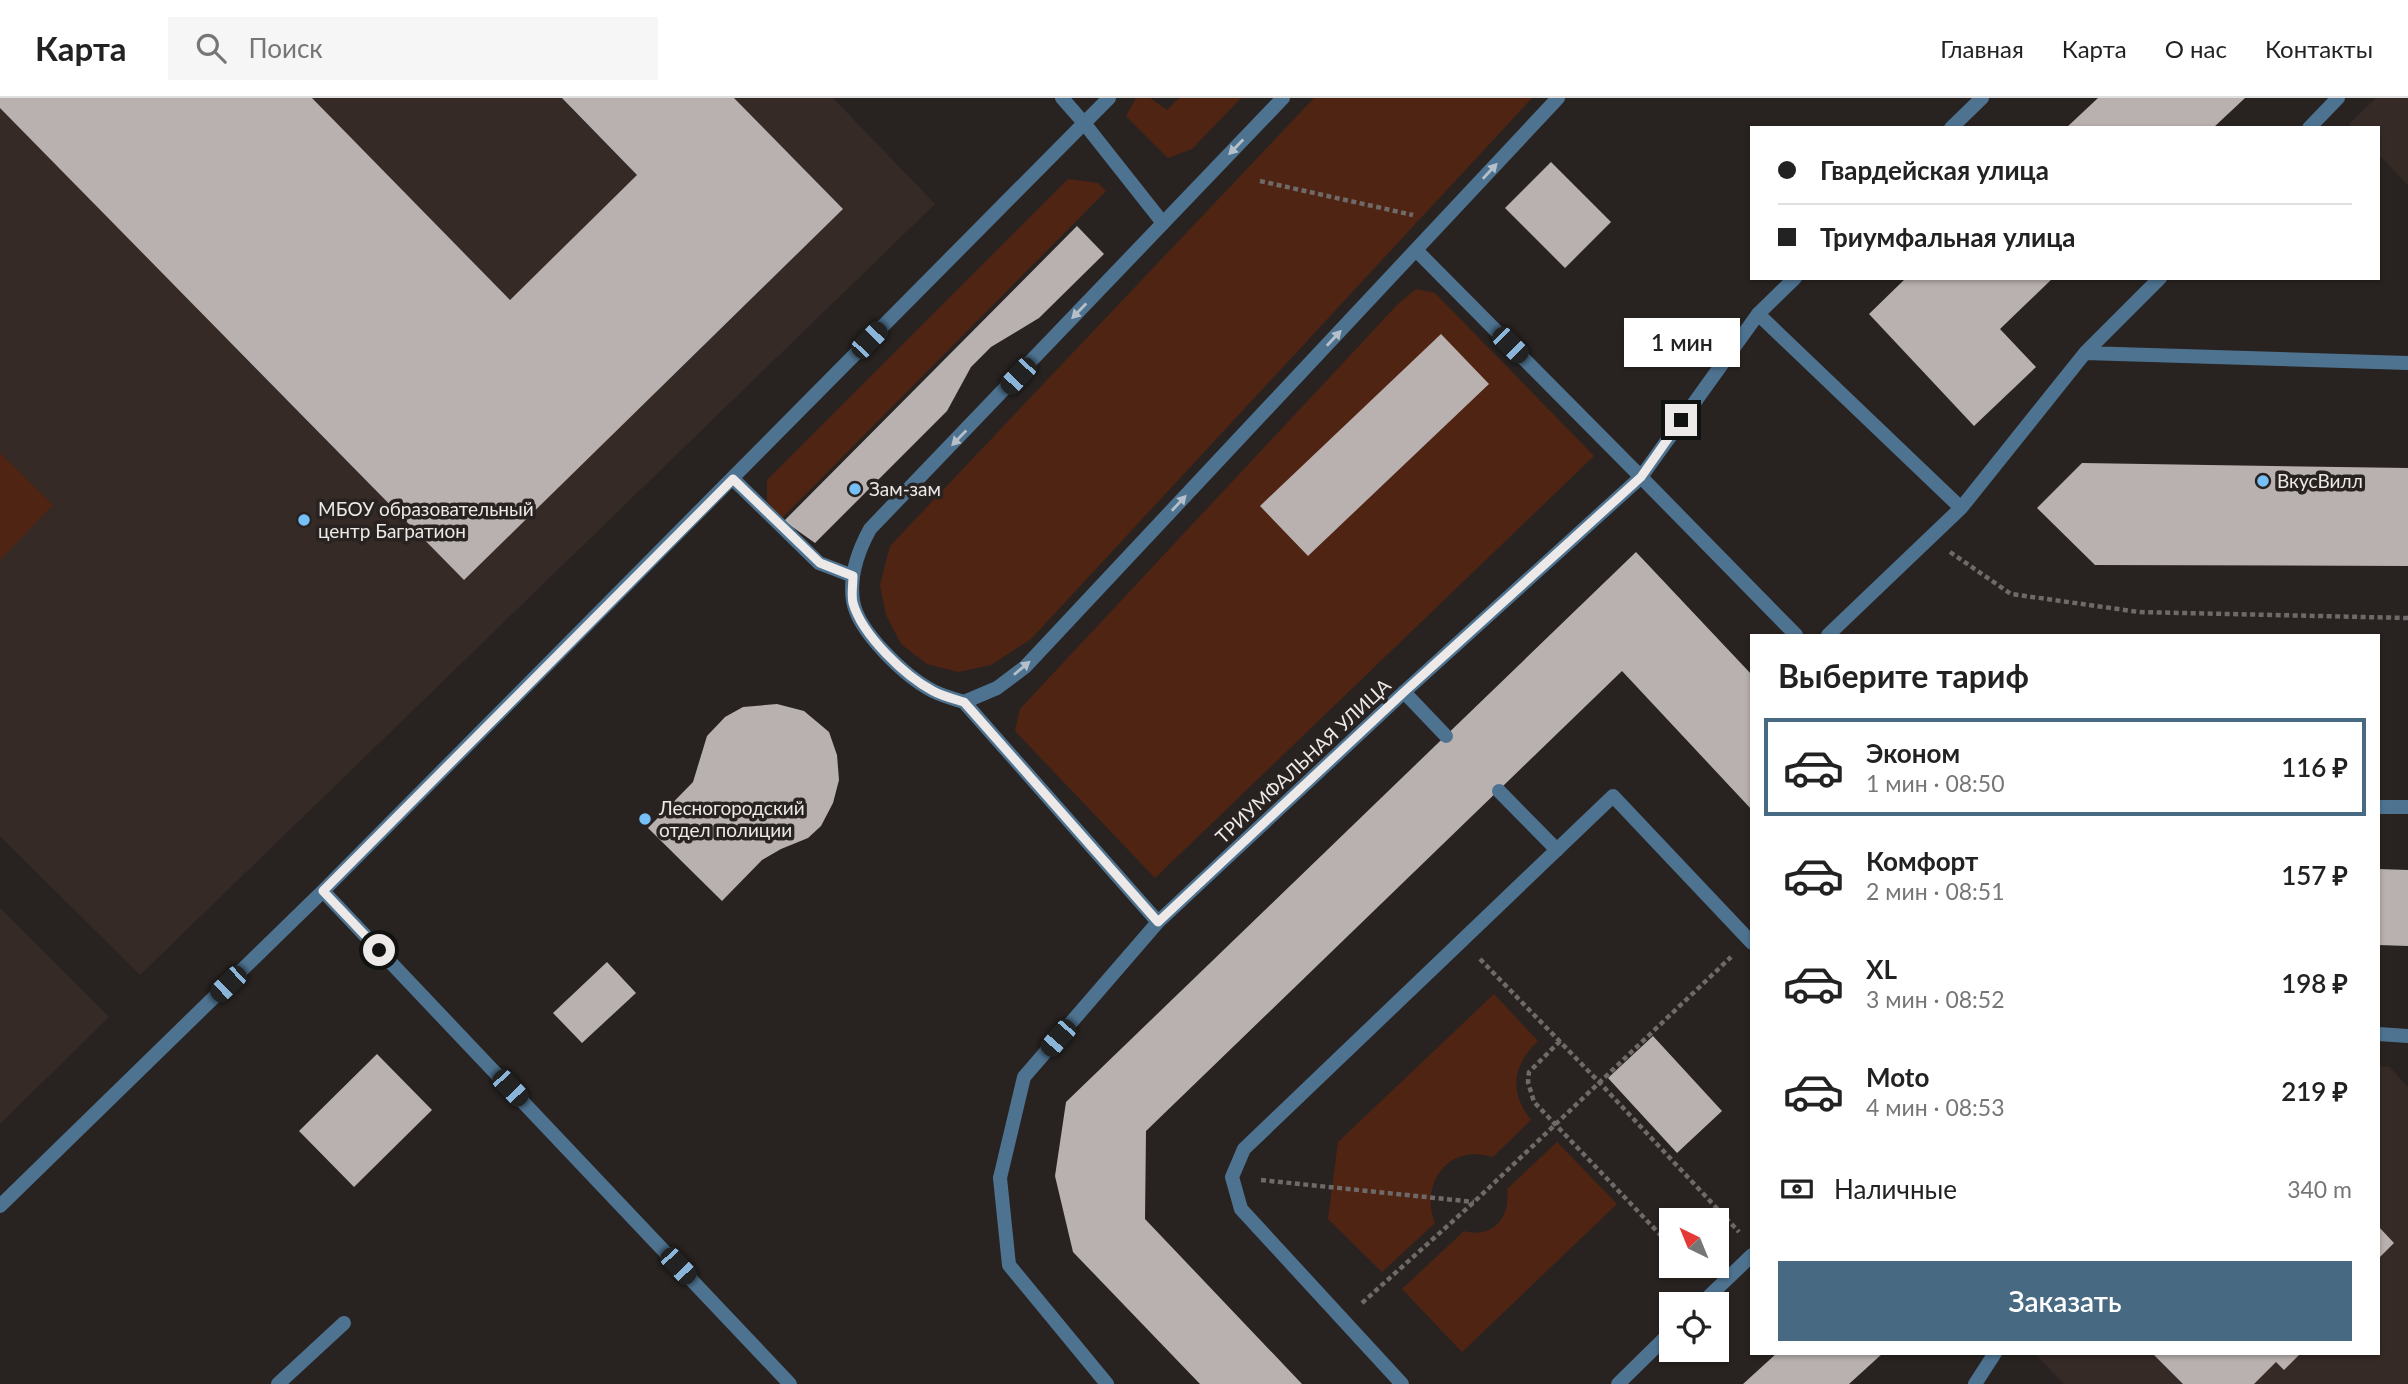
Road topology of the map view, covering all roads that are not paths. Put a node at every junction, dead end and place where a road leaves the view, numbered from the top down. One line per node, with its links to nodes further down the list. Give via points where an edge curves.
1 (1062, 98): 7 (street)
2 (1109, 98): 7 (street)
3 (1283, 98): 10 (street, one-way to 10)
4 (1558, 98): 11 (street, one-way to 4)
5 (1982, 98): 8 (street)
6 (2338, 98): 9 (street)
7 (1084, 123): 10 (street); 18 (street)
8 (1953, 126)
9 (2311, 126)
10 (1163, 223): 20 (street, one-way to 20, via 870,529 858,551)
11 (1416, 250): 17 (street); 24 (street, one-way to 11, via 997,688 1025,667)
12 (1793, 280): 14 (street, ТРИУМФАЛЬНАЯ УЛИЦА)
13 (2158, 280): 15 (street)
14 (1758, 314): 17 (street, ТРИУМФАЛЬНАЯ УЛИЦА); 19 (street)
15 (2085, 353): 16 (street); 19 (street)
16 (2408, 363)
17 (1641, 477): 21 (street); 23 (street, ТРИУМФАЛЬНАЯ УЛИЦА)
18 (733, 479): 20 (street, via 820,563); 30 (street)
19 (1961, 508): 22 (street)
20 (853, 576): 24 (street, via 853,602 862,624 883,649 933,691)
21 (1795, 634)
22 (1829, 634)
23 (1404, 692): 25 (street); 31 (street, ТРИУМФАЛЬНАЯ УЛИЦА)
24 (964, 702): 31 (street)
25 (1446, 736)
26 (1499, 791): 29 (street)
27 (2380, 807): 28 (street)
28 (2408, 807)
29 (1557, 850): 32 (street, via 1613,796); 44 (street, via 1244,1149 1232,1178 1241,1209)
30 (323, 891): 35 (street); 42 (street)
31 (1158, 922): 43 (street, ТРИУМФАЛЬНАЯ УЛИЦА, via 1024,1077 1000,1178 1009,1265)
32 (1750, 942)
33 (2380, 1034): 34 (street)
34 (2408, 1036)
35 (0, 1206)
36 (1750, 1257): 37 (street)
37 (1713, 1292)
38 (344, 1324): 41 (street)
39 (1659, 1344): 45 (street)
40 (1994, 1355): 46 (street)
41 (278, 1384)
42 (790, 1384)
43 (1107, 1384)
44 (1402, 1384)
45 (1618, 1384)
46 (1975, 1384)

